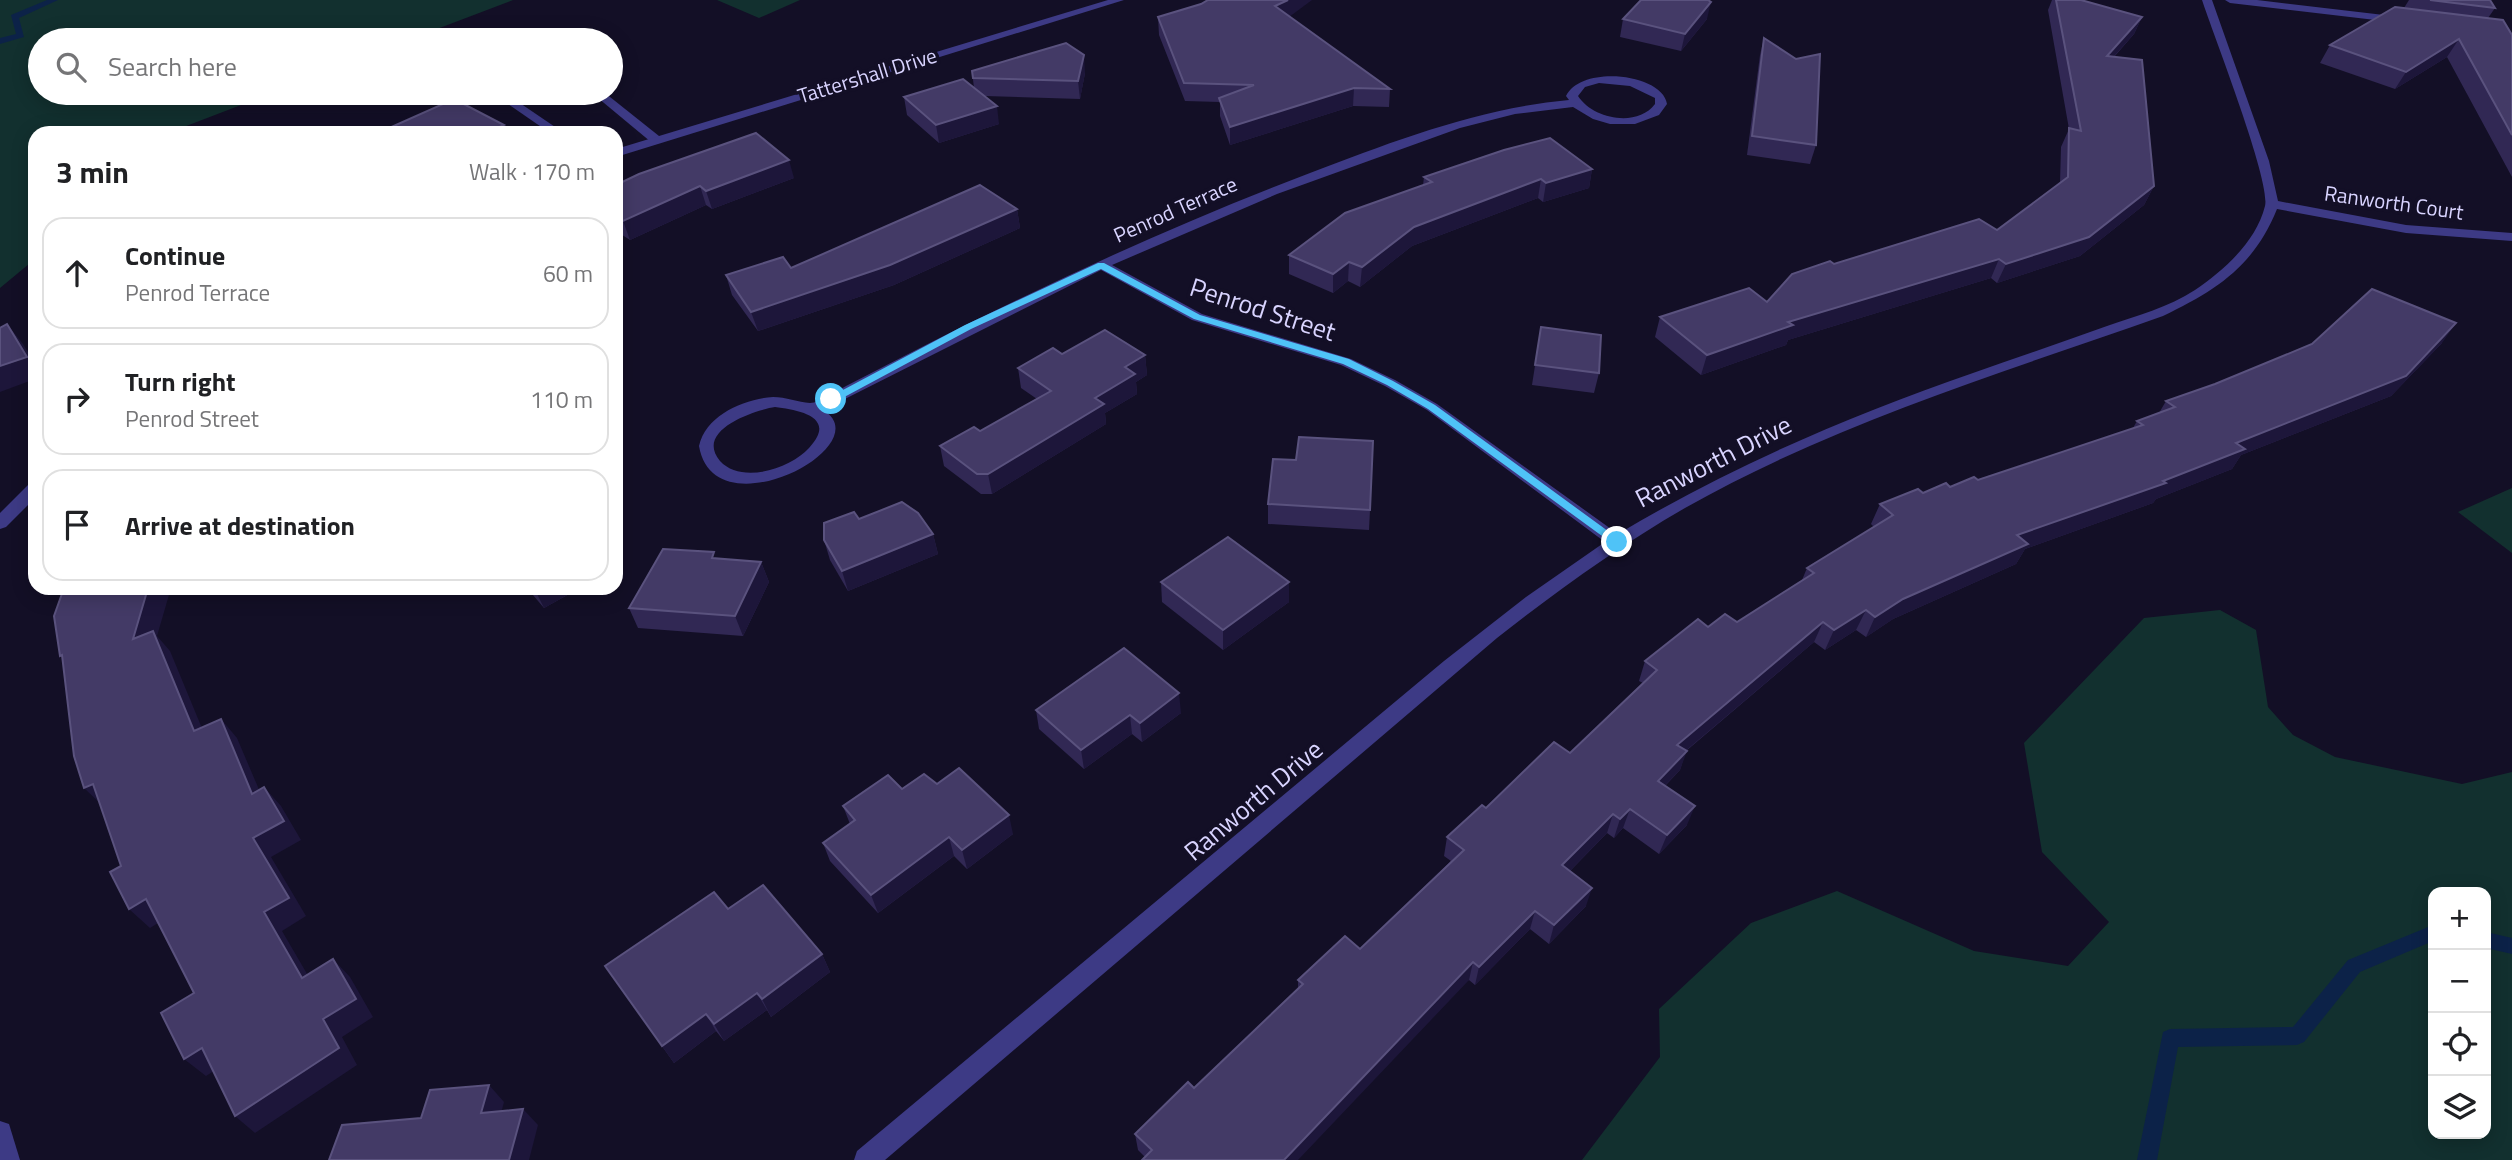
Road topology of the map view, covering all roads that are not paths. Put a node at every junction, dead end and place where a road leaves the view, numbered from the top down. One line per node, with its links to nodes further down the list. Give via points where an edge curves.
1 (1119, 0): 9 (street, Tattershall Drive)
2 (2207, 0): 11 (street, via 2263,161)
3 (2230, 0): 4 (street)
4 (2409, 21)
5 (1575, 103): 5 (street, via 1595,116 1625,120 1651,115 1661,104 1643,85 1604,79 1581,84 1572,96); 13 (street, Penrod Terrace, via 1523,108 1409,141 1219,211)
6 (516, 105): 8 (street)
7 (613, 105): 9 (street)
8 (548, 126)
9 (654, 139): 10 (street, Tattershall Drive)
10 (623, 150)
11 (2272, 204): 12 (street, Ranworth Court, via 2406,229); 17 (street, Ranworth Drive, via 2250,248 2198,294 2158,313 1803,444)
12 (2512, 237)
13 (1101, 265): 14 (street, Penrod Terrace, via 968,327); 17 (street, Penrod Street, via 1197,317 1346,362 1390,383 1432,407)
14 (813, 409): 14 (street, via 775,402 738,411 710,433 705,447 708,459 718,469 747,478 796,468 811,459 827,435 827,424)
15 (28, 495): 16 (street)
16 (0, 523)
17 (1617, 542): 20 (street, Ranworth Drive, via 1492,634)
18 (0, 1133): 19 (street)
19 (8, 1160)
20 (866, 1160)

